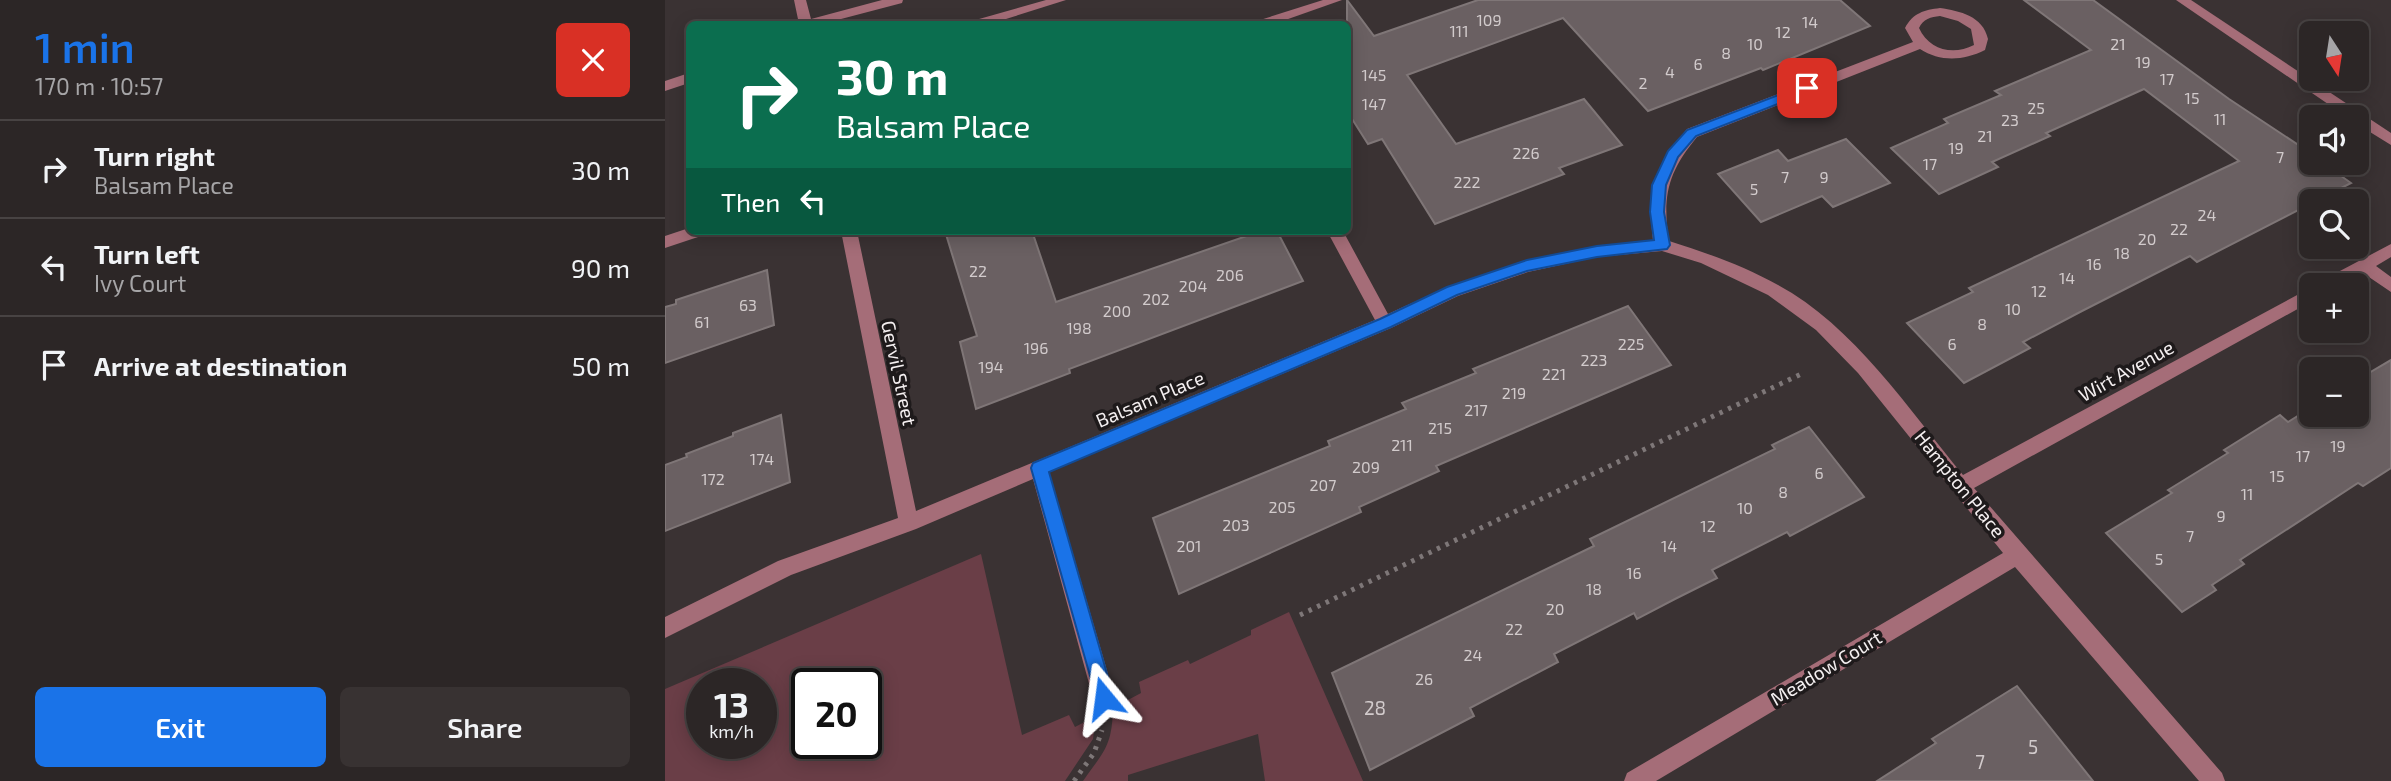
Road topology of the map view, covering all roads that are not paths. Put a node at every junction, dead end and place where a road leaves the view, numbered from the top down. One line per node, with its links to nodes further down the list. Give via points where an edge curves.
1 (800, 0): 6 (street)
2 (897, 0): 7 (street)
3 (1061, 0): 8 (street)
4 (1336, 0): 9 (street)
5 (2182, 0): 13 (street)
6 (806, 21)
7 (818, 21)
8 (988, 21)
9 (1271, 21)
10 (1920, 44): 10 (street, via 1953,55 1973,51 1982,34 1971,21 1940,12 1914,22 1912,29); 20 (street, via 1692,133 1672,155 1659,185)
11 (686, 79): 12 (street)
12 (665, 86)
13 (2339, 105)
14 (2369, 125): 15 (street)
15 (2391, 140)
16 (686, 235): 19 (street)
17 (850, 235): 29 (street, Gervil Street)
18 (1337, 235): 26 (street)
19 (665, 242)
20 (1662, 245): 26 (street, Balsam Place, via 1597,251 1527,266 1452,291); 28 (street, Hampton Place, via 1774,289 1822,325 1864,368)
21 (2391, 250): 22 (street)
22 (2364, 265): 23 (street); 24 (street)
23 (2349, 273)
24 (2391, 286)
25 (2299, 300): 28 (street, Wirt Avenue)
26 (1385, 323): 27 (street, Balsam Place)
27 (1039, 468): 29 (street, Balsam Place); 32 (street)
28 (1961, 486): 30 (street, Hampton Place)
29 (909, 523): 31 (street, Balsam Place, via 785,568)
30 (2017, 555): 33 (street, Meadow Court); 34 (street, Hampton Place)
31 (665, 628)
32 (1104, 698)
33 (1635, 781)
34 (2214, 781)

